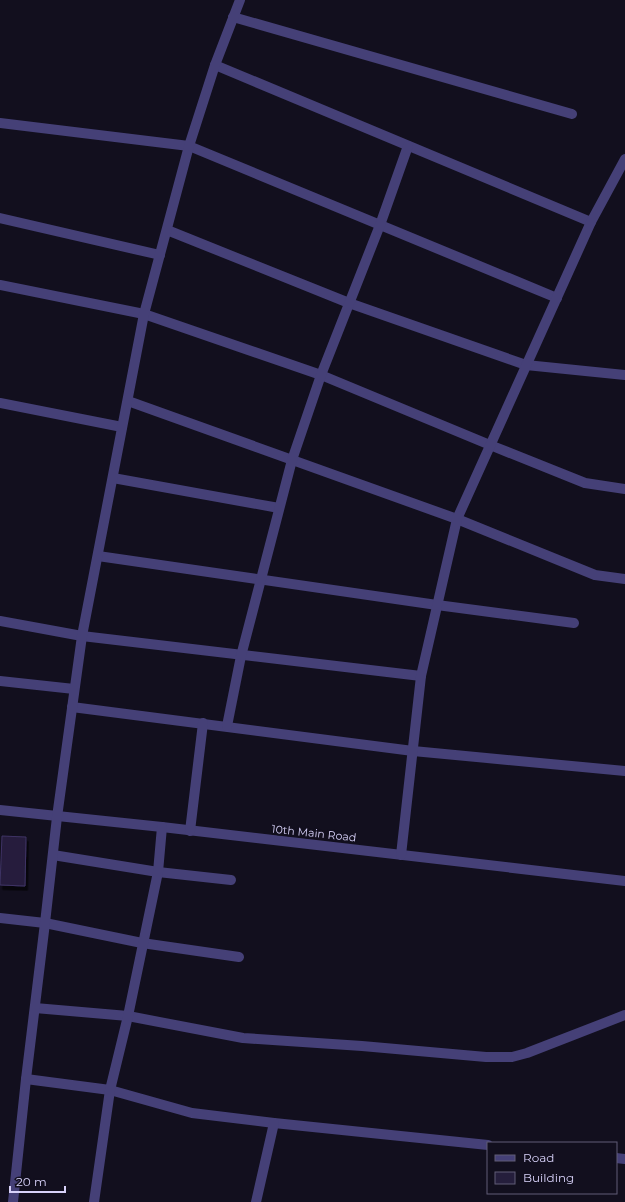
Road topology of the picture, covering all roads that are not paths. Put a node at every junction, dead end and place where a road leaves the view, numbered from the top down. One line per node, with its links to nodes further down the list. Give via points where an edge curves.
1 (240, 0): 2 (street)
2 (233, 17): 3 (street); 4 (street)
3 (215, 65): 6 (street); 7 (street)
4 (572, 114)
5 (0, 124): 6 (street)
6 (189, 146): 11 (street); 12 (street)
7 (408, 146): 10 (street); 11 (street)
8 (625, 159): 10 (street)
9 (0, 218): 13 (street)
10 (591, 222): 15 (street)
11 (380, 225): 15 (street); 16 (street)
12 (167, 230): 13 (street); 16 (street)
13 (160, 255): 17 (street)
14 (0, 285): 17 (street)
15 (557, 298): 18 (street)
16 (349, 303): 18 (street); 19 (street)
17 (144, 314): 19 (street); 21 (street)
18 (526, 365): 20 (street); 24 (street)
19 (321, 375): 24 (street); 25 (street)
20 (625, 375)
21 (128, 401): 23 (street); 25 (street)
22 (0, 404): 23 (street)
23 (122, 427): 26 (street)
24 (490, 445): 27 (street, via 585,483); 29 (street)
25 (292, 460): 28 (street); 29 (street)
26 (112, 478): 28 (street); 30 (street)
27 (625, 489)
28 (280, 508): 31 (street)
29 (457, 518): 32 (street, via 595,575); 33 (street)
30 (98, 556): 31 (street); 36 (street)
31 (261, 579): 33 (street); 37 (street)
32 (625, 579)
33 (437, 605): 35 (street); 38 (street)
34 (0, 621): 36 (street)
35 (574, 623)
36 (82, 636): 37 (street); 40 (street)
37 (241, 656): 38 (street); 43 (street)
38 (421, 676): 44 (street)
39 (0, 681): 40 (street)
40 (74, 689): 41 (street)
41 (72, 707): 42 (street); 47 (street)
42 (203, 723): 43 (street); 49 (street)
43 (226, 726): 44 (street)
44 (413, 751): 45 (street); 51 (street)
45 (625, 770)
46 (0, 810): 47 (street, 10th Main Road)
47 (57, 817): 48 (street, 10th Main Road); 50 (street)
48 (162, 827): 49 (street, 10th Main Road); 52 (street)
49 (190, 831): 51 (street, 10th Main Road)
50 (53, 855): 52 (street); 56 (street)
51 (401, 855): 54 (street, 10th Main Road)
52 (158, 872): 53 (street); 57 (street)
53 (231, 880)
54 (625, 881)
55 (0, 918): 56 (street)
56 (45, 923): 57 (street); 59 (street)
57 (142, 943): 58 (street); 61 (street)
58 (240, 957)
59 (35, 1008): 61 (street); 62 (street)
60 (625, 1015): 61 (street, via 527,1053 493,1057 243,1038)
61 (128, 1016): 63 (street)
62 (26, 1079): 63 (street); 66 (street)
63 (110, 1090): 64 (street, via 192,1113); 67 (street)
64 (274, 1123): 65 (street); 68 (street)
65 (487, 1145)
66 (12, 1202)
67 (94, 1202)
68 (256, 1202)

